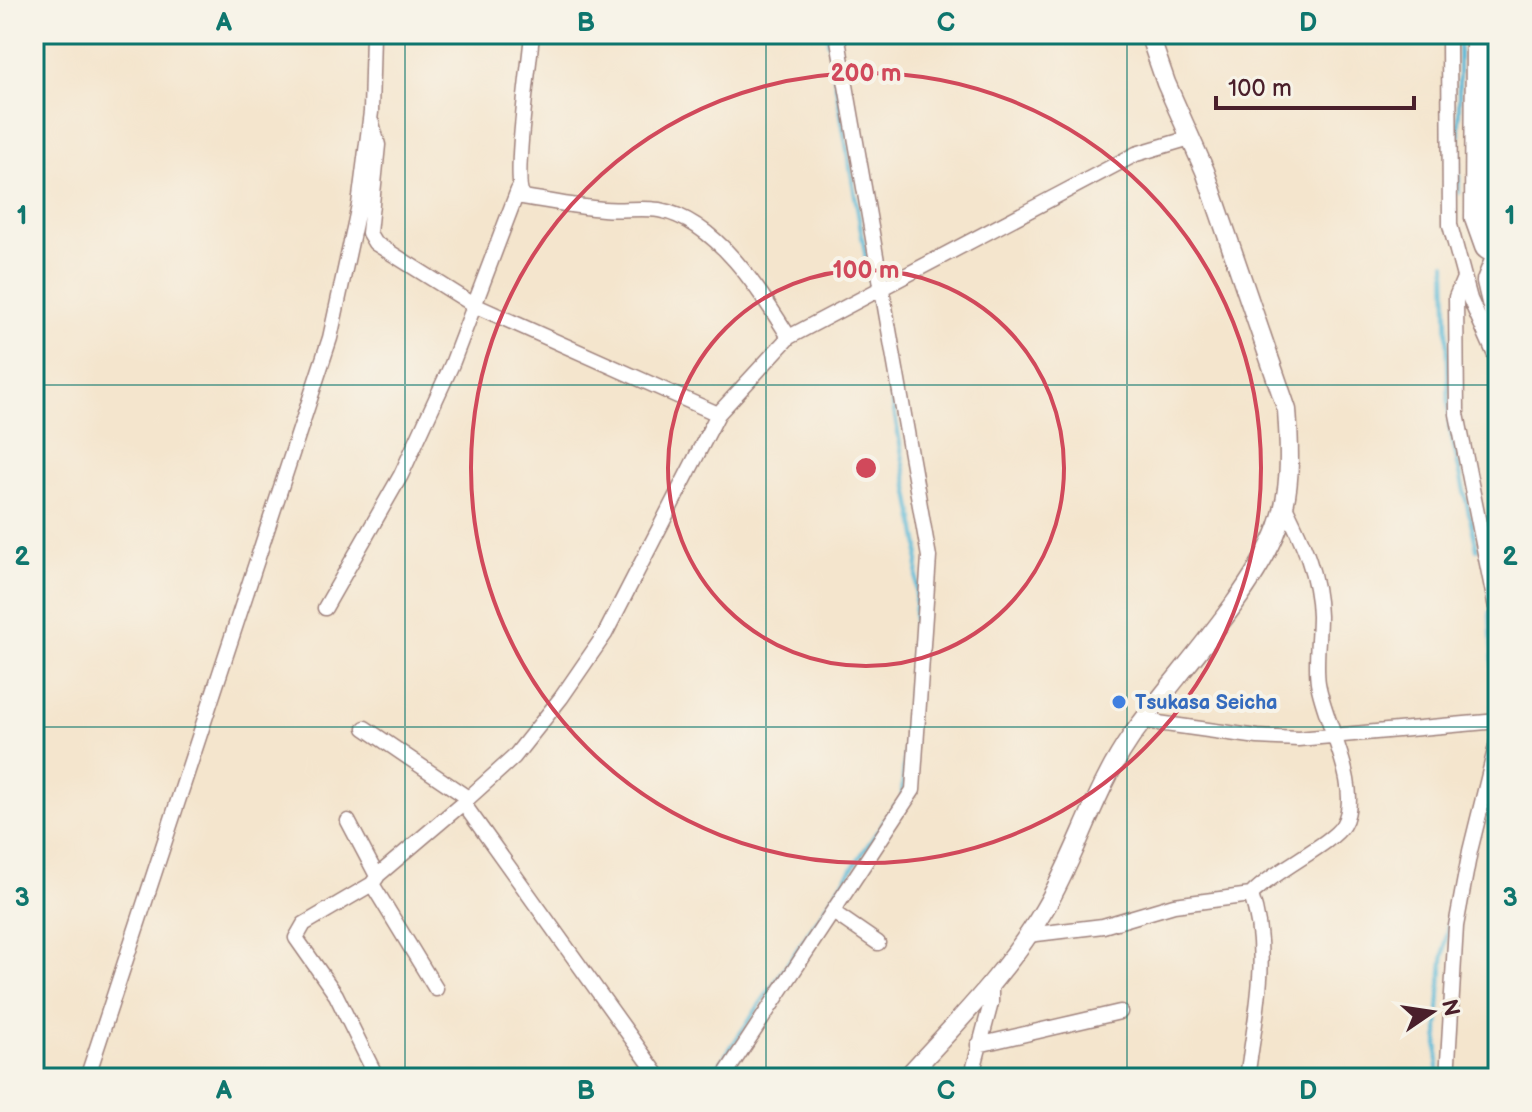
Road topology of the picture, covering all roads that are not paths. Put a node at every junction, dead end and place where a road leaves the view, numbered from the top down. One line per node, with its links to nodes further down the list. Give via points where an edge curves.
1 (373, 34): 7 (street)
2 (532, 34): 9 (street)
3 (837, 34): 13 (street)
4 (1149, 34): 8 (street)
5 (1449, 34): 12 (street, via 1450,225)
6 (1479, 34): 10 (highway, via 1478,218 1488,246)
7 (370, 119): 14 (street, via 378,145 370,238); 38 (street, via 359,205 330,338)
8 (1190, 138): 13 (street, via 1136,154); 19 (street, via 1287,410)
9 (518, 190): 14 (street); 16 (street, via 523,197 606,210 661,210 679,217 705,233 753,280)
10 (1498, 252)
11 (1498, 261): 15 (highway, via 1490,281)
12 (1464, 278): 17 (street); 21 (street, via 1456,297 1457,414)
13 (874, 291): 16 (street); 31 (street, via 929,557 913,790)
14 (474, 305): 18 (street); 20 (street, via 401,475)
15 (1498, 315)
16 (789, 337): 18 (street)
17 (1498, 362)
18 (718, 414): 27 (street, via 605,634 514,757)
19 (1285, 506): 22 (street, via 1252,575); 25 (street, via 1308,551 1317,591 1318,682)
20 (325, 608)
21 (1498, 618)
22 (1144, 721): 25 (street, via 1258,737); 32 (street, via 1105,781 1046,908)
23 (1498, 721): 25 (street)
24 (365, 728): 27 (street)
25 (1334, 737): 30 (street, via 1343,756 1346,785 1348,813 1342,828 1267,878)
26 (1498, 738): 45 (street, via 1456,926)
27 (465, 800): 29 (street); 40 (street)
28 (348, 821): 29 (street)
29 (375, 880): 35 (street); 39 (street, via 304,924 296,938 336,995)
30 (1251, 895): 32 (street, via 1174,905 1103,926); 44 (street, via 1260,922 1257,1007)
31 (833, 912): 33 (street); 41 (street)
32 (1028, 935): 34 (street)
33 (878, 943)
34 (991, 985): 37 (street); 42 (street)
35 (436, 989)
36 (1120, 1012): 37 (street)
37 (978, 1045): 43 (street)
38 (87, 1078)
39 (377, 1078)
40 (660, 1078)
41 (723, 1078)
42 (906, 1078)
43 (971, 1078)
44 (1247, 1078)
45 (1447, 1078)

